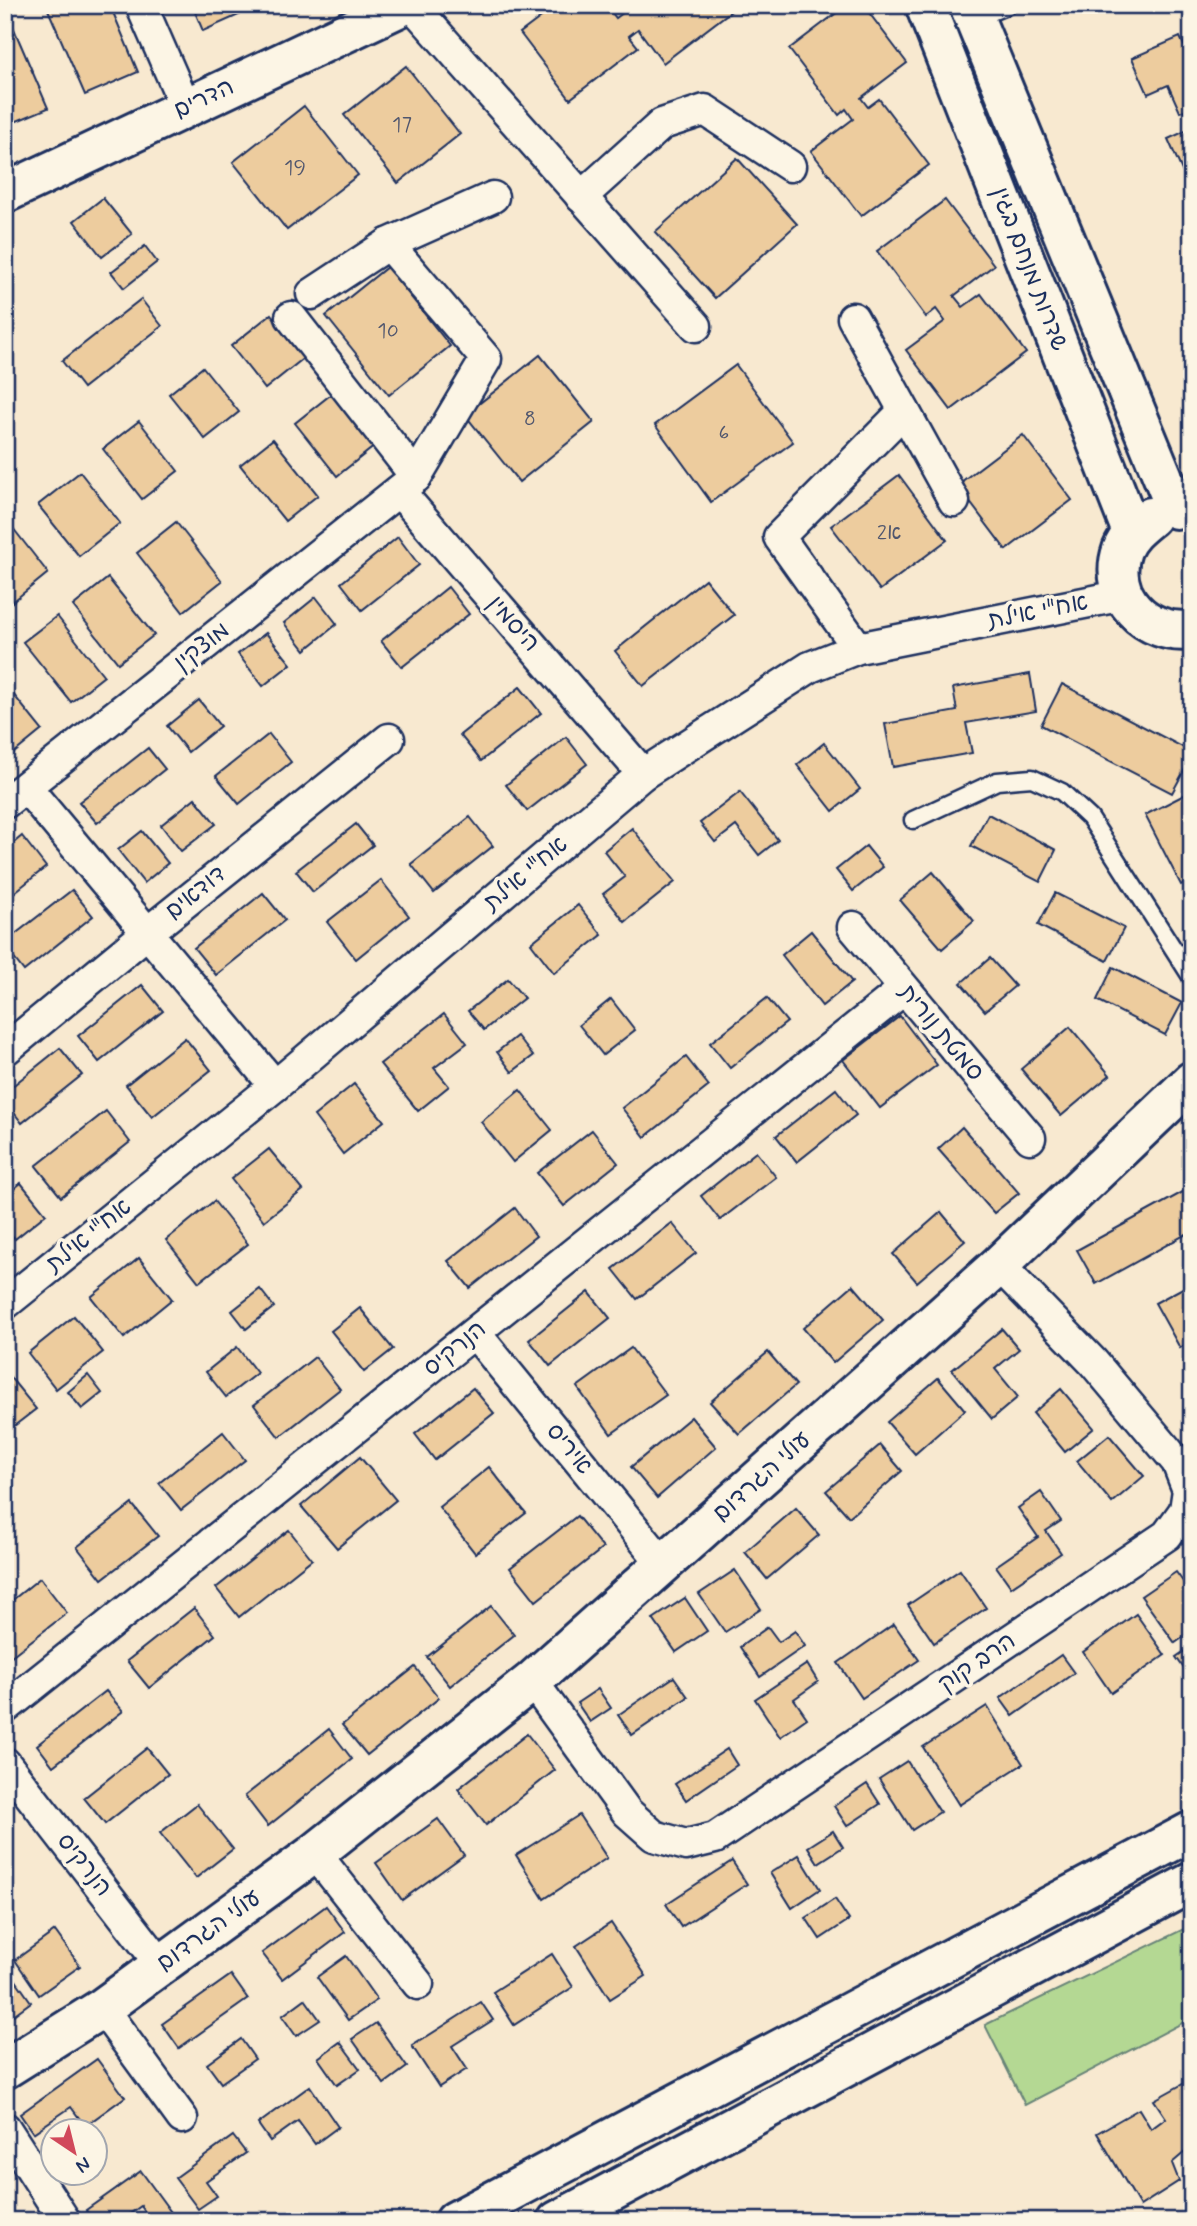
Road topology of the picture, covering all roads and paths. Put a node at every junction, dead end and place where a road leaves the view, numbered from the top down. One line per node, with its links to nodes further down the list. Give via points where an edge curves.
1 (141, 5): 6 (street)
2 (404, 5): 6 (main road, הדרים)
3 (412, 5): 10 (street)
4 (925, 5): 20 (main road, שדרות מנחם בגין)
5 (984, 10): 19 (main road, שדרות מנחם בגין)
6 (187, 108): 8 (main road, הדרים)
7 (790, 166): 10 (street, via 705,110 662,124)
8 (5, 193)
9 (493, 197): 11 (street)
10 (582, 197): 15 (street)
11 (388, 244): 12 (street); 17 (street, via 486,359)
12 (312, 294)
13 (291, 317): 17 (street, היסמין)
14 (853, 318): 16 (street)
15 (696, 326)
16 (904, 411): 18 (street); 23 (street, via 779,537)
17 (407, 484): 25 (street, היסמין); 26 (street, מוצקין)
18 (954, 501)
19 (1184, 510): 20 (main road, via 1155,514)
20 (1132, 532): 21 (main road, via 1122,551 1119,572)
21 (1124, 595): 22 (main road, via 1135,613 1152,625); 23 (street, אח"י אילת)
22 (1188, 637)
23 (858, 648): 25 (street, אח"י אילת, via 810,667)
24 (389, 739): 29 (street, דודאים)
25 (643, 774): 34 (street, אח"י אילת)
26 (16, 795): 29 (street)
27 (913, 820): 30 (lane, via 997,781 1032,778 1062,792 1090,818)
28 (853, 927): 31 (street, סמטת נורית)
29 (147, 933): 32 (street, דודאים); 34 (street)
30 (1192, 978)
31 (904, 989): 35 (street, סמטת נורית); 38 (street, הנרקיס)
32 (5, 1050)
33 (1192, 1081): 36 (main road, עולי הגרדום)
34 (275, 1086): 37 (street, אח"י אילת)
35 (1030, 1138)
36 (999, 1265): 39 (main road, עולי הגרדום); 40 (street, הרב קוק, via 1093,1362 1177,1462 1188,1490 1185,1510 1167,1535 715,1838 686,1845 654,1836 628,1812)
37 (5, 1304)
38 (475, 1333): 39 (street, איריס); 41 (street, הנרקיס)
39 (664, 1565): 40 (main road, עולי הגרדום)
40 (532, 1681): 44 (main road, עולי הגרדום)
41 (5, 1708)
42 (5, 1763): 46 (street, הנרקיס)
43 (1192, 1831): 53 (main road)
44 (315, 1853): 46 (main road, עולי הגרדום); 47 (street)
45 (1192, 1882): 54 (main road)
46 (162, 1966): 48 (main road, עולי הגרדום)
47 (418, 1984)
48 (102, 2008): 49 (main road, עולי הגרדום); 50 (street)
49 (5, 2069)
50 (182, 2118)
51 (5, 2128): 52 (street)
52 (65, 2221)
53 (455, 2221)
54 (557, 2221)

